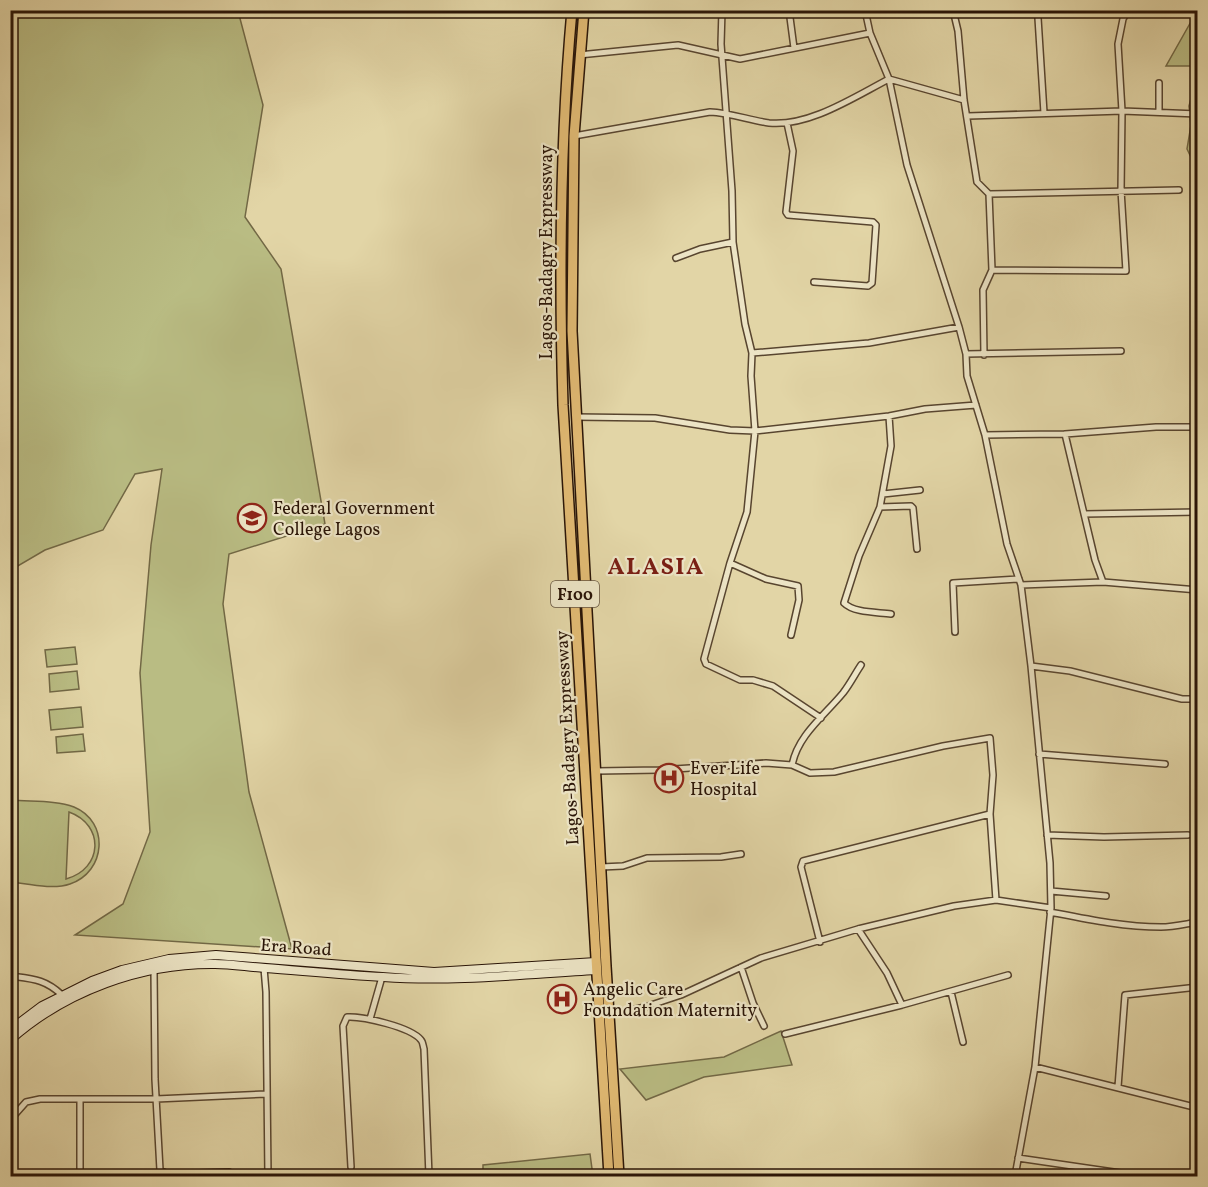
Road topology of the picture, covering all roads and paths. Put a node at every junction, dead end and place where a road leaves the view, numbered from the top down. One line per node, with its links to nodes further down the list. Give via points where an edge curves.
1 (572, 10): 76 (highway, Lagos-Badagry Expressway / F100, via 561,184 560,309)
2 (584, 10): 11 (highway, Lagos-Badagry Expressway / F100)
3 (722, 10): 12 (street)
4 (789, 10): 10 (street)
5 (865, 10): 9 (street)
6 (953, 10): 15 (street)
7 (1128, 10): 16 (street, via 1118,44)
8 (1038, 18): 19 (street)
9 (870, 33): 10 (street); 13 (street)
10 (794, 48): 12 (street, via 740,59)
11 (579, 55): 12 (street, via 678,45); 23 (highway, Lagos-Badagry Expressway / F100)
12 (723, 55): 18 (street)
13 (889, 80): 15 (street); 22 (street, via 808,118); 31 (street, via 907,165)
14 (1159, 83): 17 (street)
15 (964, 100): 21 (street)
16 (1122, 111): 17 (street); 19 (street); 24 (street)
17 (1159, 112): 20 (street)
18 (725, 113): 22 (street); 23 (street, via 679,116); 27 (street)
19 (1044, 113): 21 (street)
20 (1197, 114)
21 (968, 116): 26 (street, via 978,182)
22 (788, 123): 30 (street, via 793,151 788,215 876,225 872,283 868,286)
23 (574, 136): 38 (highway, Lagos-Badagry Expressway / F100)
24 (1121, 190): 25 (street); 26 (street); 29 (street, via 1126,271)
25 (1179, 190)
26 (989, 194): 29 (street)
27 (733, 242): 28 (street); 33 (street)
28 (676, 258)
29 (992, 270): 35 (street, via 983,290)
30 (814, 282)
31 (959, 327): 33 (street, via 869,343); 34 (street)
32 (1121, 351): 35 (street)
33 (752, 354): 40 (street)
34 (966, 354): 35 (street); 36 (street, via 967,376)
35 (984, 355)
36 (976, 405): 37 (street); 42 (street)
37 (889, 416): 40 (street); 44 (street, via 891,446)
38 (576, 417): 40 (street, via 655,418); 63 (highway, Lagos-Badagry Expressway / F100)
39 (1197, 427): 41 (street)
40 (755, 431): 49 (street, via 747,512)
41 (1065, 434): 42 (street); 47 (street)
42 (985, 435): 50 (street, via 1007,544)
43 (920, 490): 44 (street)
44 (883, 494): 45 (street)
45 (880, 507): 48 (street, via 914,508); 53 (street, via 844,603 858,610)
46 (1197, 512): 47 (street)
47 (1084, 514): 51 (street)
48 (917, 549)
49 (730, 562): 55 (street, via 766,579 798,586); 59 (street, via 704,659 706,664 740,680 773,686)
50 (1020, 582): 51 (street); 54 (street, via 952,583); 57 (street)
51 (1103, 582): 52 (street)
52 (1197, 590)
53 (891, 614)
54 (955, 632)
55 (791, 635)
56 (861, 665): 59 (street)
57 (1031, 666): 58 (street); 60 (street)
58 (1197, 699)
59 (820, 718): 62 (street, via 798,747)
60 (1039, 754): 61 (street); 65 (street)
61 (1165, 764)
62 (792, 765): 63 (street); 64 (street, via 810,773 834,772 990,738)
63 (597, 771): 68 (highway, Lagos-Badagry Expressway / F100)
64 (990, 814): 71 (street); 75 (street, via 803,861 801,867)
65 (1047, 835): 66 (street); 69 (street)
66 (1188, 835)
67 (741, 854): 68 (street, via 647,858 623,866)
68 (601, 867): 88 (highway, Lagos-Badagry Expressway / F100)
69 (1051, 891): 70 (street); 72 (street)
70 (1106, 896)
71 (996, 900): 72 (street); 74 (street)
72 (1050, 910): 73 (street, via 1090,920 1149,926); 95 (street)
73 (1197, 922)
74 (858, 929): 75 (street); 87 (street, via 887,973)
75 (820, 942): 77 (street)
76 (596, 966): 82 (main road, via 458,978); 83 (main road, Era Road, via 434,972 200,956 150,963); 108 (highway, Lagos-Badagry Expressway / F100)
77 (741, 967): 88 (street, via 681,995); 90 (street)
78 (264, 968): 79 (main road, via 216,964); 82 (main road); 97 (street)
79 (154, 970): 83 (main road); 99 (street)
80 (1008, 975): 85 (street)
81 (10, 976): 86 (street, via 43,981)
82 (382, 977): 89 (street)
83 (108, 979): 86 (main road, Era Road); 93 (main road, via 43,1014)
84 (1197, 987): 96 (street, via 1125,995)
85 (951, 992): 87 (street); 94 (street)
86 (62, 995): 91 (main road, Era Road)
87 (902, 1005): 92 (street)
88 (609, 1015): 109 (highway, Lagos-Badagry Expressway / F100)
89 (370, 1019): 103 (street, via 347,1017 342,1026); 107 (street, via 409,1032 420,1039 424,1049)
90 (764, 1026)
91 (10, 1030)
92 (785, 1034)
93 (10, 1040)
94 (963, 1042)
95 (1035, 1067): 96 (street); 102 (street)
96 (1118, 1087): 100 (street)
97 (266, 1094): 99 (street); 106 (street)
98 (80, 1099): 99 (street); 101 (street, via 26,1102); 105 (street)
99 (156, 1099): 104 (street, via 160,1170 168,1174)
100 (1197, 1108)
101 (10, 1120)
102 (1018, 1158): 110 (street); 111 (street)
103 (351, 1167)
104 (229, 1172)
105 (80, 1176)
106 (268, 1176)
107 (429, 1176)
108 (609, 1176)
109 (619, 1176)
110 (1015, 1176)
111 (1141, 1176)

